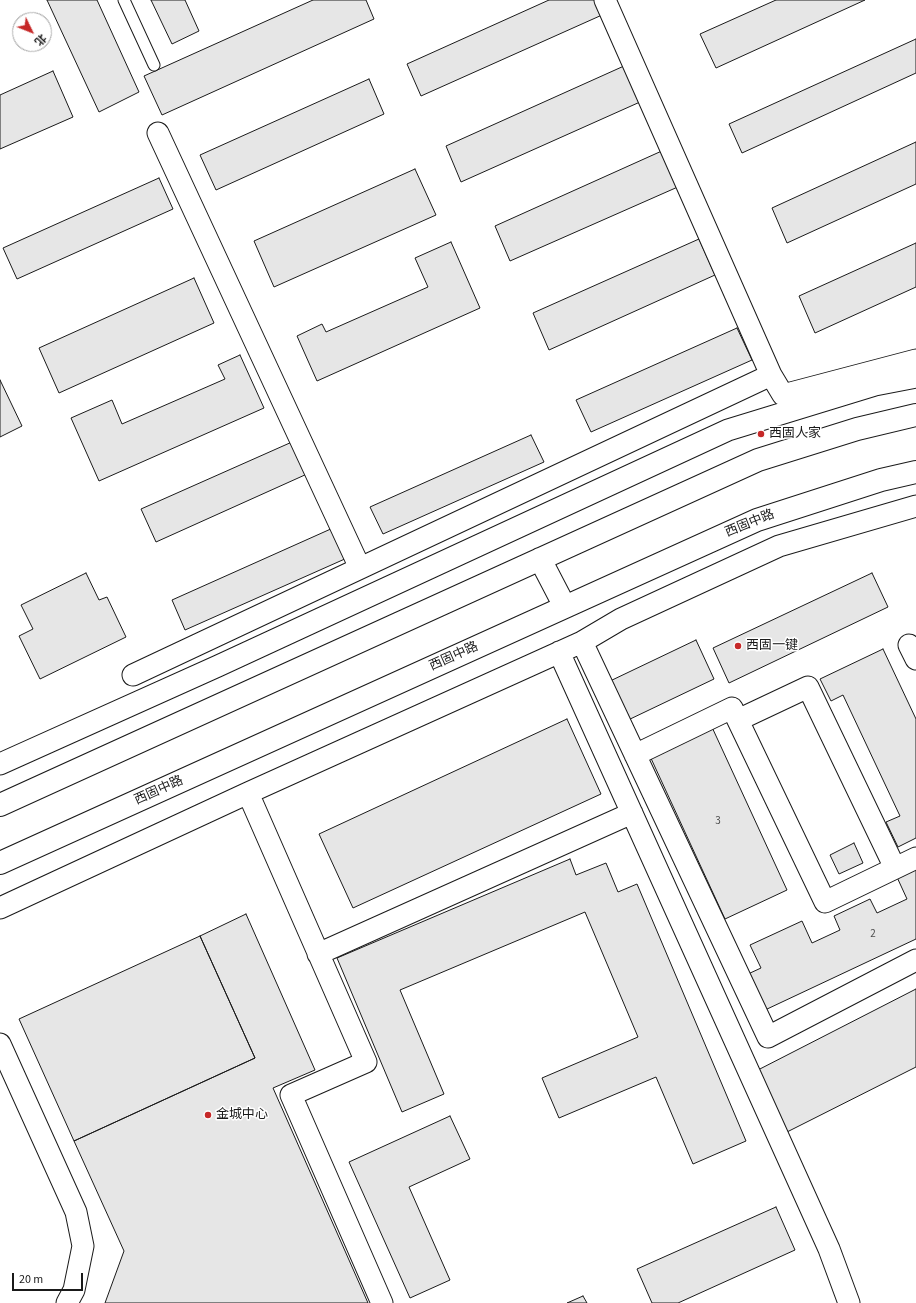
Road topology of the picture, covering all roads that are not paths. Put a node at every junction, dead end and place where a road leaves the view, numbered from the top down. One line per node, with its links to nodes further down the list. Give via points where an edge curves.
1 (124, 0): 3 (lane)
2 (605, 0): 6 (street)
3 (154, 65)
4 (158, 133): 12 (street)
5 (916, 360): 6 (street, via 783,395)
6 (771, 375): 12 (street)
7 (916, 377): 19 (street, via 875,385 728,430)
8 (916, 415): 11 (main road, via 857,429 758,460)
9 (916, 472): 13 (main road, 西固中路, via 881,480 757,520)
10 (916, 506): 14 (street, via 779,546 621,618)
11 (540, 559): 13 (main road); 21 (main road)
12 (360, 568): 16 (street)
13 (565, 607): 24 (main road, 西固中路)
14 (582, 642): 15 (street); 18 (street)
15 (560, 652): 20 (street); 22 (street)
16 (133, 675)
17 (738, 720): 18 (street, via 732,708); 25 (street, via 808,687); 25 (street, via 825,902)
18 (635, 755): 28 (street, via 768,1037)
19 (0, 764)
20 (248, 793): 26 (street); 27 (street)
21 (0, 805)
22 (632, 813): 27 (street); 32 (street, via 829,1249)
23 (916, 858): 25 (street)
24 (0, 863)
25 (895, 868)
26 (0, 908)
27 (318, 954): 31 (street, via 366,1062 291,1095)
28 (916, 960)
29 (0, 1044): 30 (street, via 76,1212 83,1246 74,1290)
30 (67, 1303)
31 (382, 1303)
32 (849, 1303)

